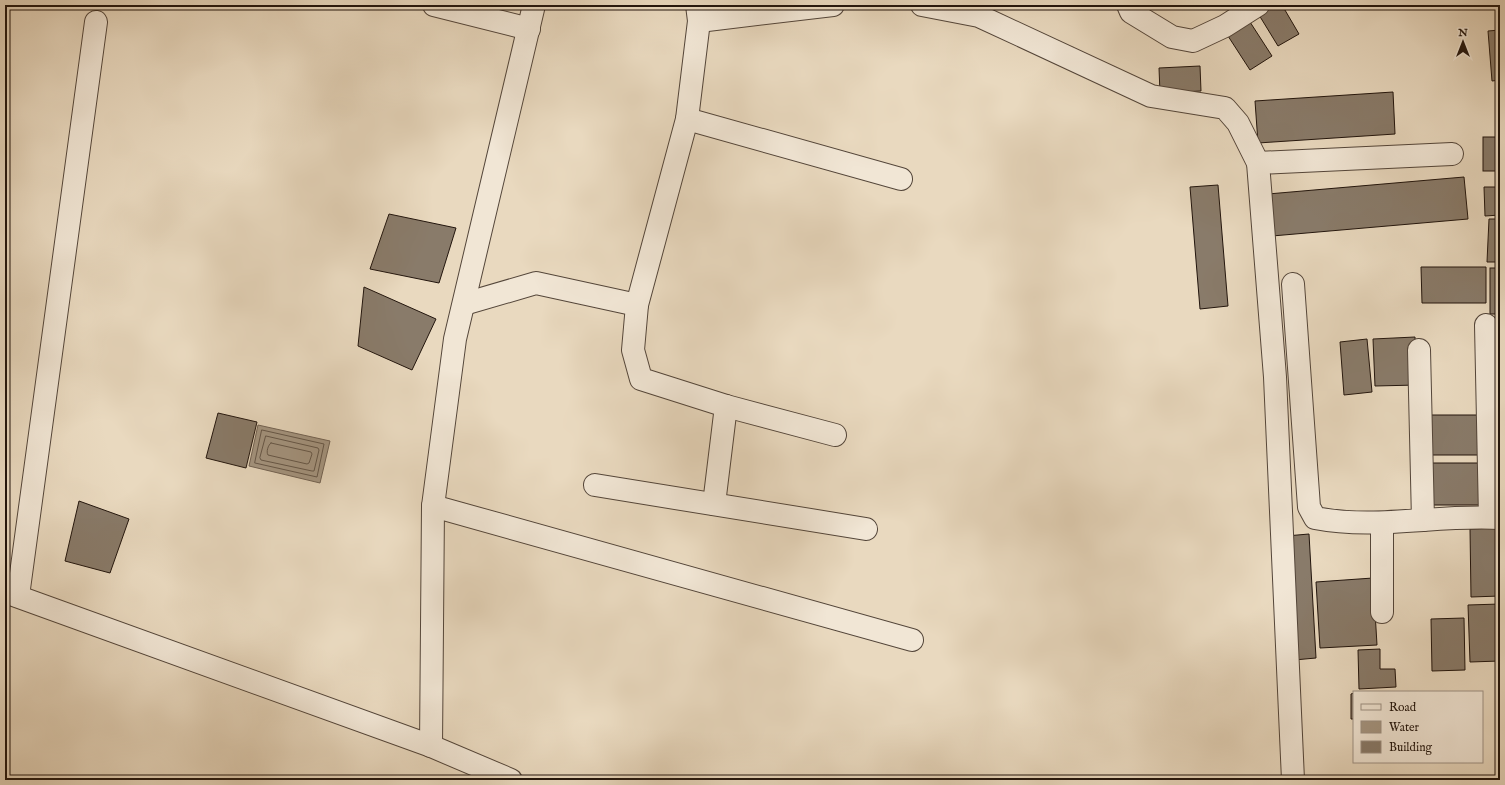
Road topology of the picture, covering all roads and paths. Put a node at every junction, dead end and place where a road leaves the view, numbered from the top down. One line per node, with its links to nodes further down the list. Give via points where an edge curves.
1 (434, 5): 9 (street)
2 (534, 5): 9 (street)
3 (833, 5): 7 (street)
4 (922, 5): 12 (street, via 979,16 1151,96 1225,108 1238,123)
5 (1258, 5): 6 (street, via 1225,26 1193,40 1172,37)
6 (1129, 9)
7 (698, 13): 10 (street)
8 (96, 22): 28 (street)
9 (529, 29): 15 (street)
10 (687, 119): 13 (street); 16 (street)
11 (1452, 154): 12 (street)
12 (1258, 163): 33 (street, via 1275,377)
13 (901, 179)
14 (1293, 284): 26 (street, via 1309,507 1315,518)
15 (464, 304): 16 (street, via 536,283); 23 (street, via 455,339)
16 (637, 305): 19 (street, via 633,350 642,379)
17 (1486, 325): 24 (street)
18 (1419, 350): 25 (street)
19 (726, 406): 20 (street); 22 (street)
20 (835, 435)
21 (595, 485): 22 (street)
22 (714, 504): 27 (street)
23 (433, 506): 30 (street); 31 (street)
24 (1495, 517): 25 (street)
25 (1423, 520): 26 (street)
26 (1382, 523): 29 (street)
27 (866, 529)
28 (11, 594): 31 (street)
29 (1382, 612)
30 (912, 640)
31 (431, 746): 32 (street)
32 (511, 780)
33 (1293, 780)

